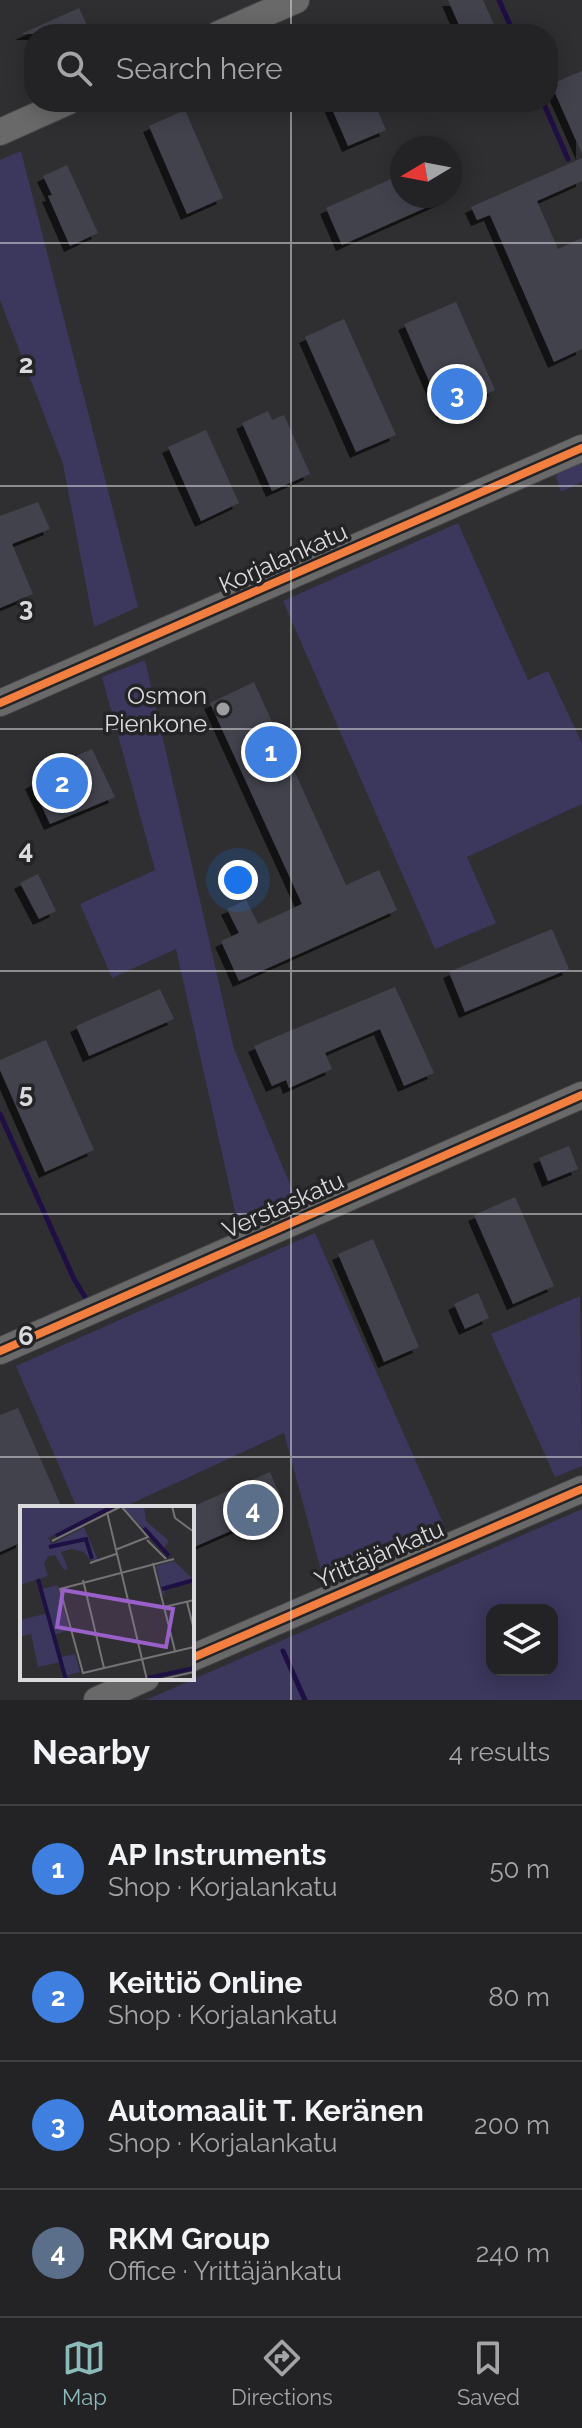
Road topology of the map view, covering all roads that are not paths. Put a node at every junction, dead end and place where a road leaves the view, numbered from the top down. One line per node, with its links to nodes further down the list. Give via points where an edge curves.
1 (296, 0): 2 (street)
2 (242, 24)
3 (45, 112): 4 (street)
4 (0, 132)
5 (582, 448): 6 (street, Korjalankatu)
6 (0, 703)
7 (582, 1095): 8 (street, Verstaskatu)
8 (0, 1351)
9 (582, 1489): 10 (street, Yrittäjänkatu)
10 (194, 1657)
11 (142, 1680): 12 (street)
12 (97, 1700)

